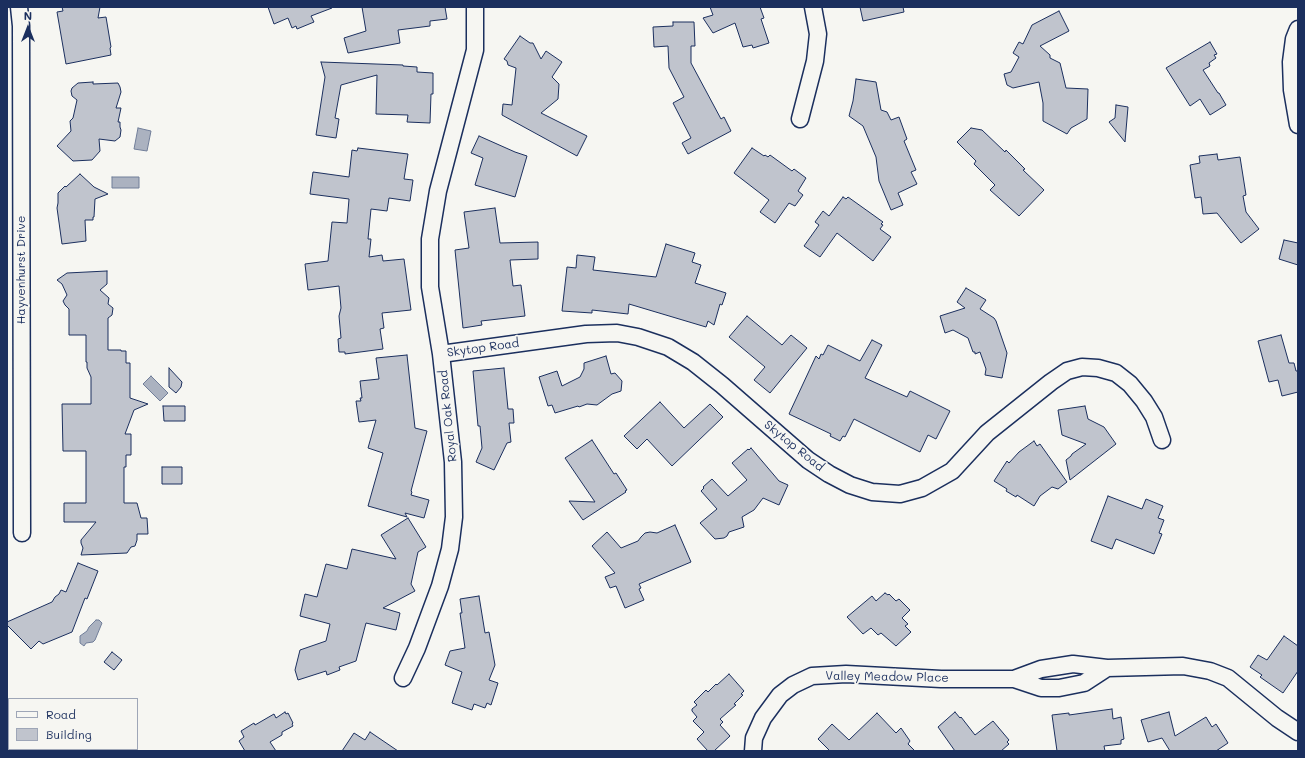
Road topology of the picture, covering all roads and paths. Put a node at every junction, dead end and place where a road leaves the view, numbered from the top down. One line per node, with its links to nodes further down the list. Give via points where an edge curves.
1 (19, 7): 9 (street, Hayvenhurst Drive)
2 (475, 7): 7 (street, Royal Oak Road, via 476,50 438,191 430,239 430,287)
3 (813, 7): 5 (street, via 818,34 815,61)
4 (1298, 29): 6 (street, via 1291,62 1292,90)
5 (800, 119)
6 (1298, 124)
7 (441, 354): 8 (street, Skytop Road, via 586,334 617,333 638,336 668,347 693,362 808,460 829,474 850,485 872,492 900,494 922,488 952,471 988,433 1051,382 1067,371 1082,367 1116,373 1130,384 1154,417); 12 (street, Royal Oak Road, via 453,462 454,517 450,549 440,586 420,642)
8 (1162, 440)
9 (22, 533)
10 (1050, 668): 11 (street, Valley Meadow Place, via 1073,664); 13 (street, Valley Meadow Place); 14 (street)
11 (1107, 668): 14 (street, Valley Meadow Place, via 1084,684); 15 (street, Valley Meadow Place, via 1183,666 1210,671 1228,678)
12 (403, 678)
13 (1014, 678): 14 (street, Valley Meadow Place, via 1041,688); 16 (street, Valley Meadow Place, via 941,679 846,674 812,676 780,695 762,718 754,738)
14 (1051, 688)
15 (1298, 732)
16 (753, 751)

